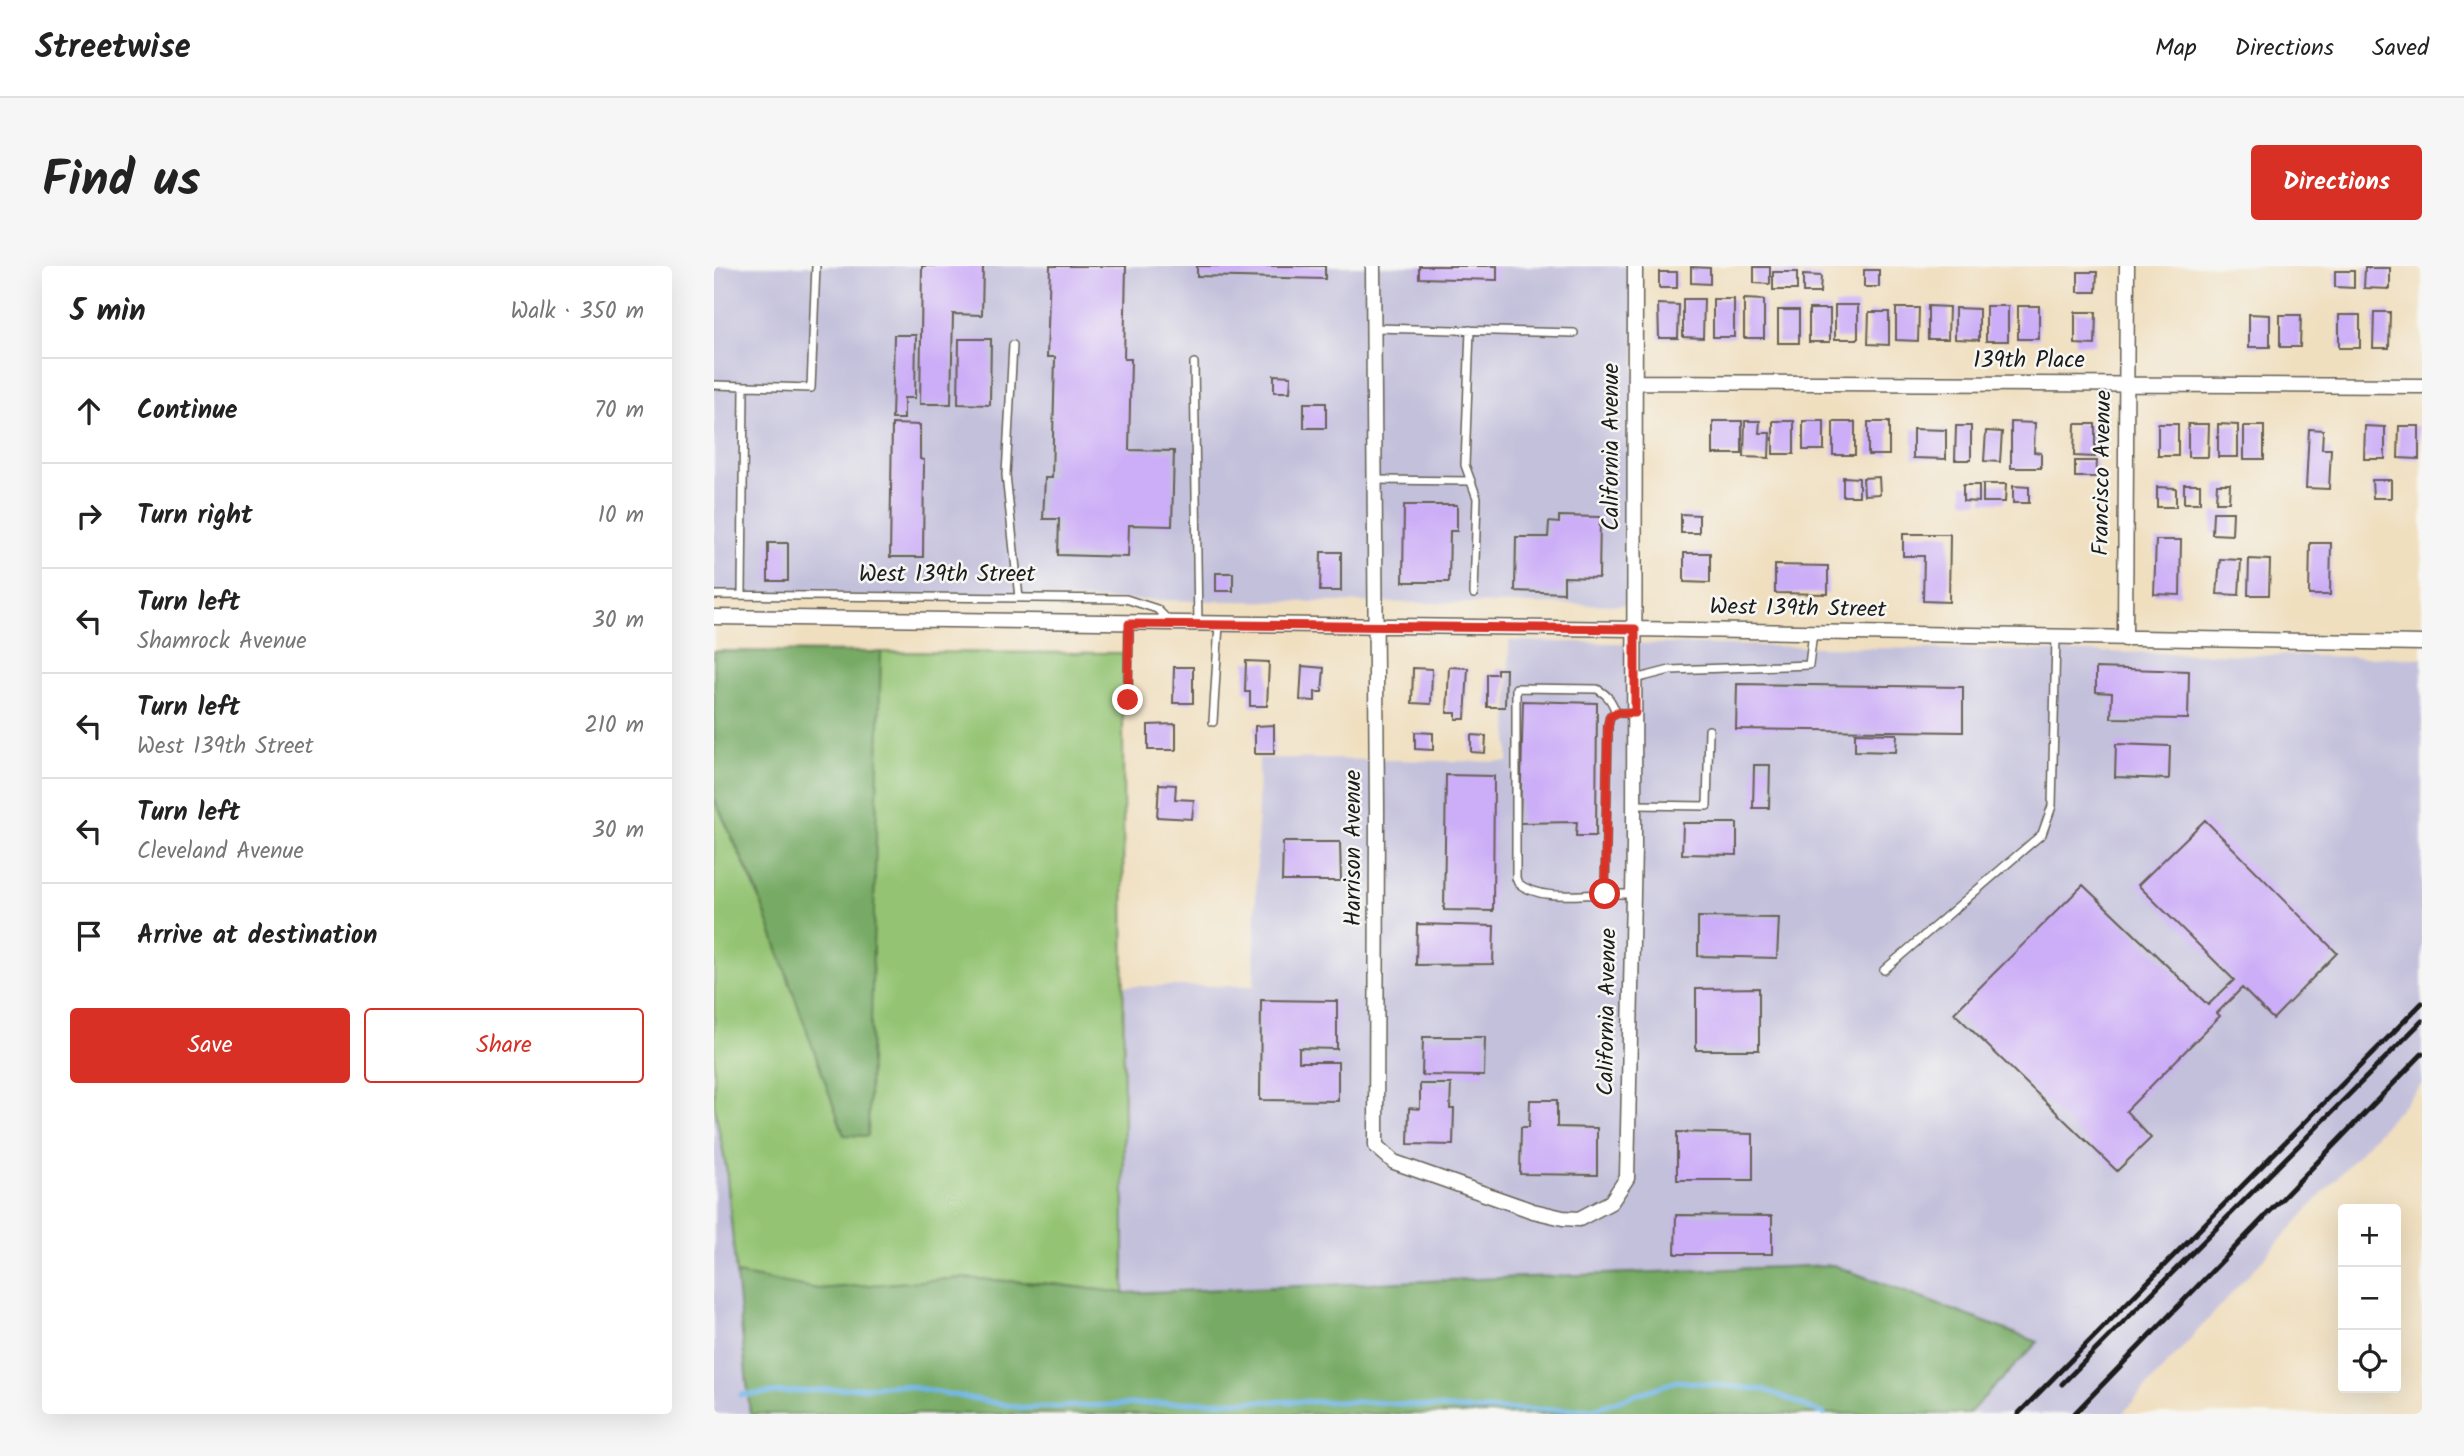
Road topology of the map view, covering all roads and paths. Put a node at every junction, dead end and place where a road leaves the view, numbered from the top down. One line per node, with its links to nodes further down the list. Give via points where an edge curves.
1 (816, 266): 13 (lane, via 811,388)
2 (1373, 266): 5 (street, Harrison Avenue)
3 (1635, 266): 10 (street, California Avenue)
4 (2127, 266): 12 (street, Francisco Avenue)
5 (1373, 328): 6 (lane); 15 (street, Harrison Avenue)
6 (1471, 330): 7 (lane); 16 (lane, via 1465,465)
7 (1574, 333)
8 (1013, 345): 20 (lane, via 1006,475)
9 (1194, 363): 24 (lane)
10 (1635, 382): 12 (street, 139th Place); 27 (street, California Avenue)
11 (714, 385): 13 (lane)
12 (2127, 385): 14 (street, 139th Place); 30 (street, Francisco Avenue)
13 (744, 386): 19 (lane)
14 (2422, 386)
15 (1374, 480): 16 (lane); 26 (street, Harrison Avenue)
16 (1471, 481): 17 (lane, via 1477,498)
17 (1474, 594)
18 (714, 595): 19 (lane, West 139th Street)
19 (742, 595): 20 (lane, West 139th Street)
20 (1019, 598): 23 (lane, West 139th Street, via 1126,599 1157,609)
21 (714, 617): 22 (street, West 139th Street)
22 (1129, 624): 23 (street, West 139th Street); 33 (lane)
23 (1173, 624): 24 (street, West 139th Street)
24 (1198, 624): 25 (street, West 139th Street)
25 (1219, 624): 26 (street, West 139th Street); 36 (lane)
26 (1375, 625): 27 (street, West 139th Street); 42 (street, Harrison Avenue, via 1376,1146 1394,1162 1563,1218 1578,1219 1611,1202)
27 (1635, 629): 28 (street, West 139th Street); 32 (street, California Avenue)
28 (1813, 632): 29 (street, West 139th Street); 32 (lane, via 1809,665 1670,670)
29 (2056, 638): 30 (street, West 139th Street); 41 (lane, via 2052,806 2042,835)
30 (2124, 639): 31 (street, West 139th Street)
31 (2422, 643)
32 (1635, 679): 35 (street, California Avenue)
33 (1128, 700)
34 (1616, 713): 35 (lane); 39 (lane, via 1610,716 1608,726); 39 (lane, via 1606,694 1597,689 1516,688 1518,883 1544,894)
35 (1635, 713): 38 (street, California Avenue)
36 (1213, 722)
37 (1709, 730): 38 (lane, via 1707,806)
38 (1635, 805): 40 (street, California Avenue)
39 (1605, 894): 40 (lane)
40 (1633, 894): 42 (street, California Avenue)
41 (1884, 970)
42 (1627, 1178)

